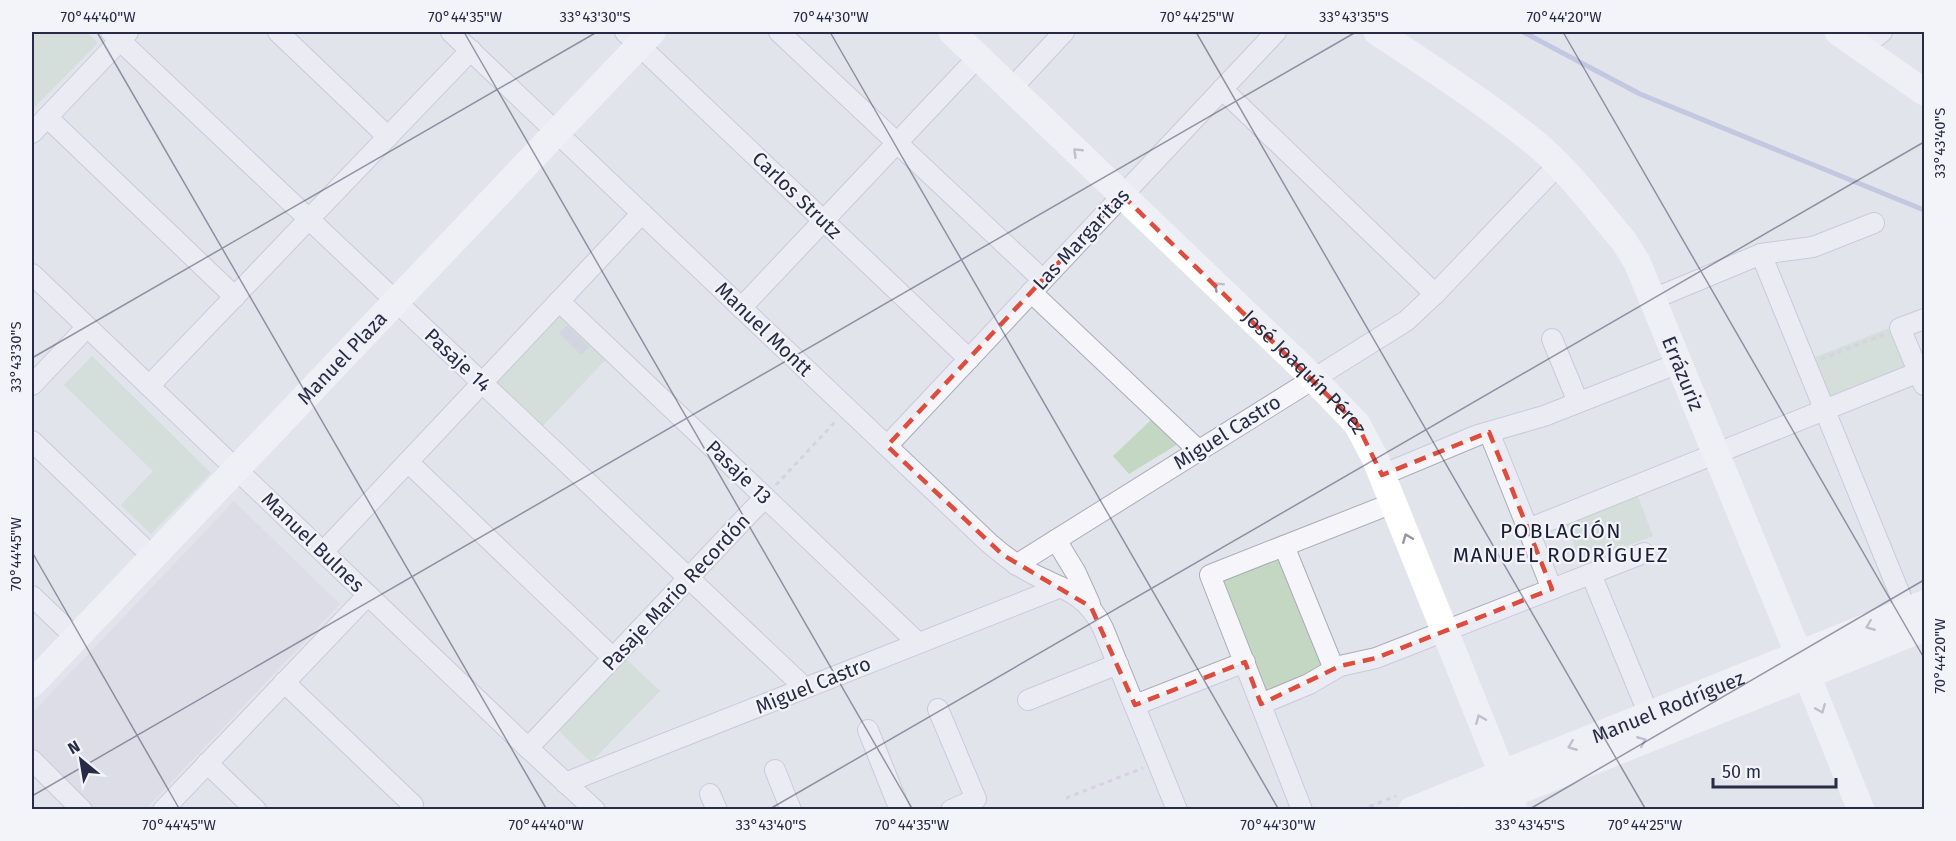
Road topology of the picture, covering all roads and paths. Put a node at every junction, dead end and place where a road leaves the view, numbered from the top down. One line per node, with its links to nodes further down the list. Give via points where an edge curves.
1 (278, 32): 21 (street)
2 (451, 32): 13 (street, Manuel Montt)
3 (779, 32): 22 (street)
4 (952, 32): 14 (street, José Joaquín Pérez)
5 (1064, 32): 15 (street)
6 (1276, 32): 16 (street, Las Margaritas)
7 (1377, 32): 23 (street, Errázuriz, via 1534,143)
8 (1838, 32): 12 (street)
9 (1882, 32): 12 (street)
10 (120, 34): 18 (street); 26 (street, Pasaje 14)
11 (639, 36): 19 (street, Manuel Plaza); 27 (street, Carlos Strutz)
12 (1862, 48): 17 (street)
13 (471, 50): 19 (street, Manuel Montt); 21 (street)
14 (978, 57): 15 (street, José Joaquín Pérez); 22 (street)
15 (1011, 89): 24 (street, José Joaquín Pérez, one-way to 15)
16 (1222, 90): 24 (street, Las Margaritas); 32 (street)
17 (1924, 92)
18 (47, 117): 20 (street); 33 (street)
19 (557, 132): 25 (street, Manuel Montt); 36 (street, Manuel Plaza)
20 (32, 133)
21 (388, 137): 26 (street)
22 (897, 143): 27 (street); 31 (street)
23 (1558, 165): 32 (street, Miguel Castro); 34 (street, Errázuriz, via 1623,240)
24 (1122, 195): 31 (street, Las Margaritas); 45 (street, José Joaquín Pérez, one-way to 24)
25 (642, 213): 35 (street); 37 (street, Manuel Montt)
26 (309, 219): 33 (street); 36 (street, Pasaje 14)
27 (823, 221): 37 (street); 42 (street, Carlos Strutz)
28 (1874, 223): 29 (street, via 1813,247)
29 (1761, 254): 34 (street); 44 (street)
30 (32, 274): 39 (street, Manuel Bulnes)
31 (1037, 286): 42 (street, Las Margaritas); 56 (street)
32 (1436, 294): 45 (street, Miguel Castro, via 1391,332)
33 (235, 297): 49 (street)
34 (1653, 299): 43 (street, Errázuriz)
35 (559, 301): 47 (street); 61 (street, Pasaje 13)
36 (396, 302): 47 (street, Pasaje 14); 59 (street, Manuel Plaza)
37 (741, 308): 51 (street, Manuel Montt)
38 (1924, 319): 40 (street)
39 (87, 327): 48 (street); 49 (street, Manuel Bulnes)
40 (1900, 328): 44 (path); 46 (street)
41 (1552, 339): 50 (street)
42 (969, 359): 55 (street, Las Margaritas)
43 (1679, 363): 50 (street); 57 (street, Errázuriz)
44 (1806, 364): 52 (street)
45 (1314, 378): 56 (street, Miguel Castro); 60 (street, José Joaquín Pérez, via 1357,424)
46 (1922, 379): 52 (street)
47 (482, 383): 58 (street); 71 (street, Pasaje 14)
48 (32, 385)
49 (149, 386): 59 (street, Manuel Bulnes)
50 (1578, 402): 53 (street)
51 (848, 409): 55 (street, Manuel Montt); 61 (path, Pasaje Mario Recordón)
52 (1824, 410): 57 (street); 77 (street)
53 (1489, 432): 60 (street); 63 (street)
54 (32, 441): 68 (street)
55 (887, 447): 69 (street, Manuel Montt)
56 (1198, 450): 64 (street, Miguel Castro)
57 (1716, 453): 63 (street); 84 (street, Errázuriz)
58 (408, 462): 66 (street); 81 (street)
59 (236, 469): 66 (street, Manuel Bulnes); 68 (street, Manuel Plaza)
60 (1382, 475): 62 (street, José Joaquín Pérez)
61 (765, 497): 71 (street, Pasaje Mario Recordón); 80 (street, Pasaje 13)
62 (1393, 503): 65 (street); 78 (street, José Joaquín Pérez, one-way to 62)
63 (1528, 529): 73 (street)
64 (1056, 540): 69 (street, Miguel Castro); 76 (street, Manuel Montt)
65 (1284, 546): 82 (street, via 1210,575); 85 (street)
66 (323, 552): 74 (street, Manuel Bulnes)
67 (1644, 554): 70 (street)
68 (153, 557): 79 (street, Manuel Plaza)
69 (1016, 565): 72 (street, Manuel Montt)
70 (1591, 574): 73 (street); 93 (street)
71 (688, 578): 81 (street, Pasaje Mario Recordón); 88 (street, Pasaje 14)
72 (1061, 587): 76 (street, Manuel Montt); 80 (street, Miguel Castro)
73 (1552, 590): 78 (street)
74 (368, 595): 86 (street); 95 (street, Manuel Bulnes)
75 (32, 596): 79 (street)
76 (1091, 607): 83 (street, Manuel Montt)
77 (1918, 619): 84 (street, Manuel Rodríguez)
78 (1445, 631): 85 (street, via 1376,658); 101 (street, José Joaquín Pérez, one-way to 78)
79 (76, 638): 87 (street, Manuel Plaza)
80 (918, 643): 88 (street, Miguel Castro)
81 (613, 658): 95 (street, Pasaje Mario Recordón)
82 (1245, 662): 90 (street); 91 (street)
83 (1118, 664): 89 (street); 91 (street, Manuel Montt)
84 (1803, 665): 93 (street, Manuel Rodríguez); 101 (street, Manuel Rodríguez, one-way to 84); 115 (street, Errázuriz, one-way to 115)
85 (1334, 669): 90 (street)
86 (284, 682): 98 (street); 103 (street)
87 (32, 684)
88 (805, 688): 100 (street, Miguel Castro)
89 (1028, 700)
90 (1261, 704): 112 (street)
91 (1135, 705): 97 (street, Manuel Montt)
92 (938, 709): 110 (street, via 976,799)
93 (1649, 715): 101 (street, Manuel Rodríguez, one-way to 101)
94 (868, 730): 109 (street)
95 (528, 748): 100 (street, Manuel Bulnes)
96 (32, 760): 104 (street)
97 (1158, 762): 102 (path); 111 (street, Manuel Montt)
98 (207, 763): 105 (street); 106 (street)
99 (776, 770): 108 (street)
100 (565, 783): 107 (street, Manuel Bulnes)
101 (1508, 793): 113 (street, Manuel Rodríguez); 114 (street, Manuel Rodríguez)
102 (1066, 798)
103 (413, 805)
104 (82, 810)
105 (163, 810)
106 (256, 810)
107 (596, 810)
108 (791, 810)
109 (900, 810)
110 (951, 810)
111 (1177, 810)
112 (1302, 810)
113 (1412, 810)
114 (1471, 810)
115 (1861, 810)

